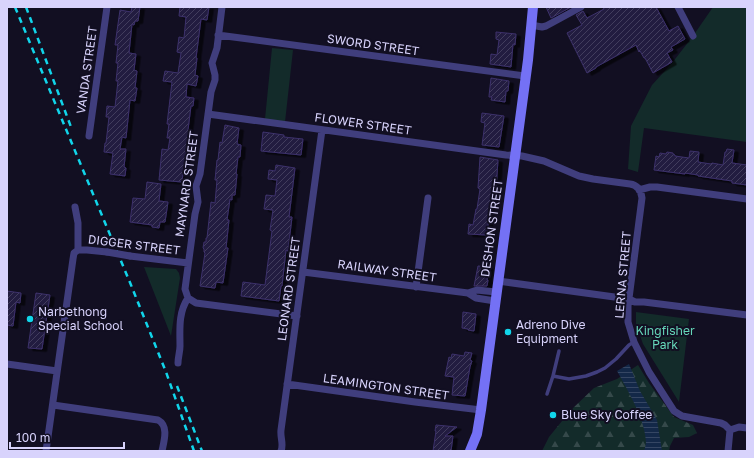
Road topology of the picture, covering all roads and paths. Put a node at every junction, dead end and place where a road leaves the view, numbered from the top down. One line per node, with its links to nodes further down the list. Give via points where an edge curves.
1 (107, 7): 12 (street, VANDA STREET)
2 (222, 7): 7 (street, MAYNARD STREET)
3 (533, 7): 6 (street, DESHON STREET)
4 (581, 7): 6 (street, via 544,26)
5 (678, 7): 8 (street)
6 (531, 25): 9 (street, DESHON STREET)
7 (218, 35): 9 (street, SWORD STREET); 10 (street, MAYNARD STREET, via 212,63 215,80 210,92)
8 (693, 36)
9 (525, 76): 13 (street, DESHON STREET)
10 (208, 114): 11 (street, FLOWER STREET); 19 (street, MAYNARD STREET, via 196,186 198,202)
11 (322, 130): 13 (street, FLOWER STREET); 20 (street, LEONARD STREET)
12 (89, 136)
13 (515, 156): 14 (street, FLOWER STREET, via 544,161 580,176 633,185); 21 (street, DESHON STREET)
14 (639, 190): 16 (street, via 657,187); 25 (street, LERNA STREET, via 642,198)
15 (428, 198): 22 (street)
16 (747, 199)
17 (75, 207): 18 (street)
18 (78, 250): 19 (street, DIGGER STREET, bridge); 32 (street, via 74,256)
19 (188, 263): 24 (street, MAYNARD STREET, via 185,289)
20 (303, 272): 22 (street, RAILWAY STREET); 27 (street, LEONARD STREET)
21 (498, 281): 23 (street, DESHON STREET); 25 (street)
22 (416, 287): 23 (street, RAILWAY STREET, via 468,293 477,290)
23 (496, 297): 37 (street, DESHON STREET)
24 (188, 298): 27 (street, via 201,304); 30 (street, MAYNARD STREET, via 181,314)
25 (629, 299): 26 (street, via 635,302); 28 (street, LERNA STREET, via 628,322)
26 (747, 315)
27 (297, 316): 34 (street, LEONARD STREET)
28 (634, 342): 33 (lane, via 597,372 569,379); 39 (street, LERNA STREET, via 649,372 674,411 682,416 721,423)
29 (559, 352): 33 (lane)
30 (178, 363)
31 (7, 364): 32 (street)
32 (57, 371): 36 (street)
33 (553, 376): 35 (lane)
34 (287, 384): 37 (street, LEAMINGTON STREET); 42 (street, LEONARD STREET, via 280,434)
35 (546, 394)
36 (53, 405): 40 (street); 41 (street, via 156,419 164,424)
37 (481, 410): 43 (street, DESHON STREET, via 477,434)
38 (747, 428): 39 (street)
39 (730, 430): 44 (street)
40 (46, 451)
41 (162, 451)
42 (281, 451)
43 (470, 451)
44 (728, 451)

